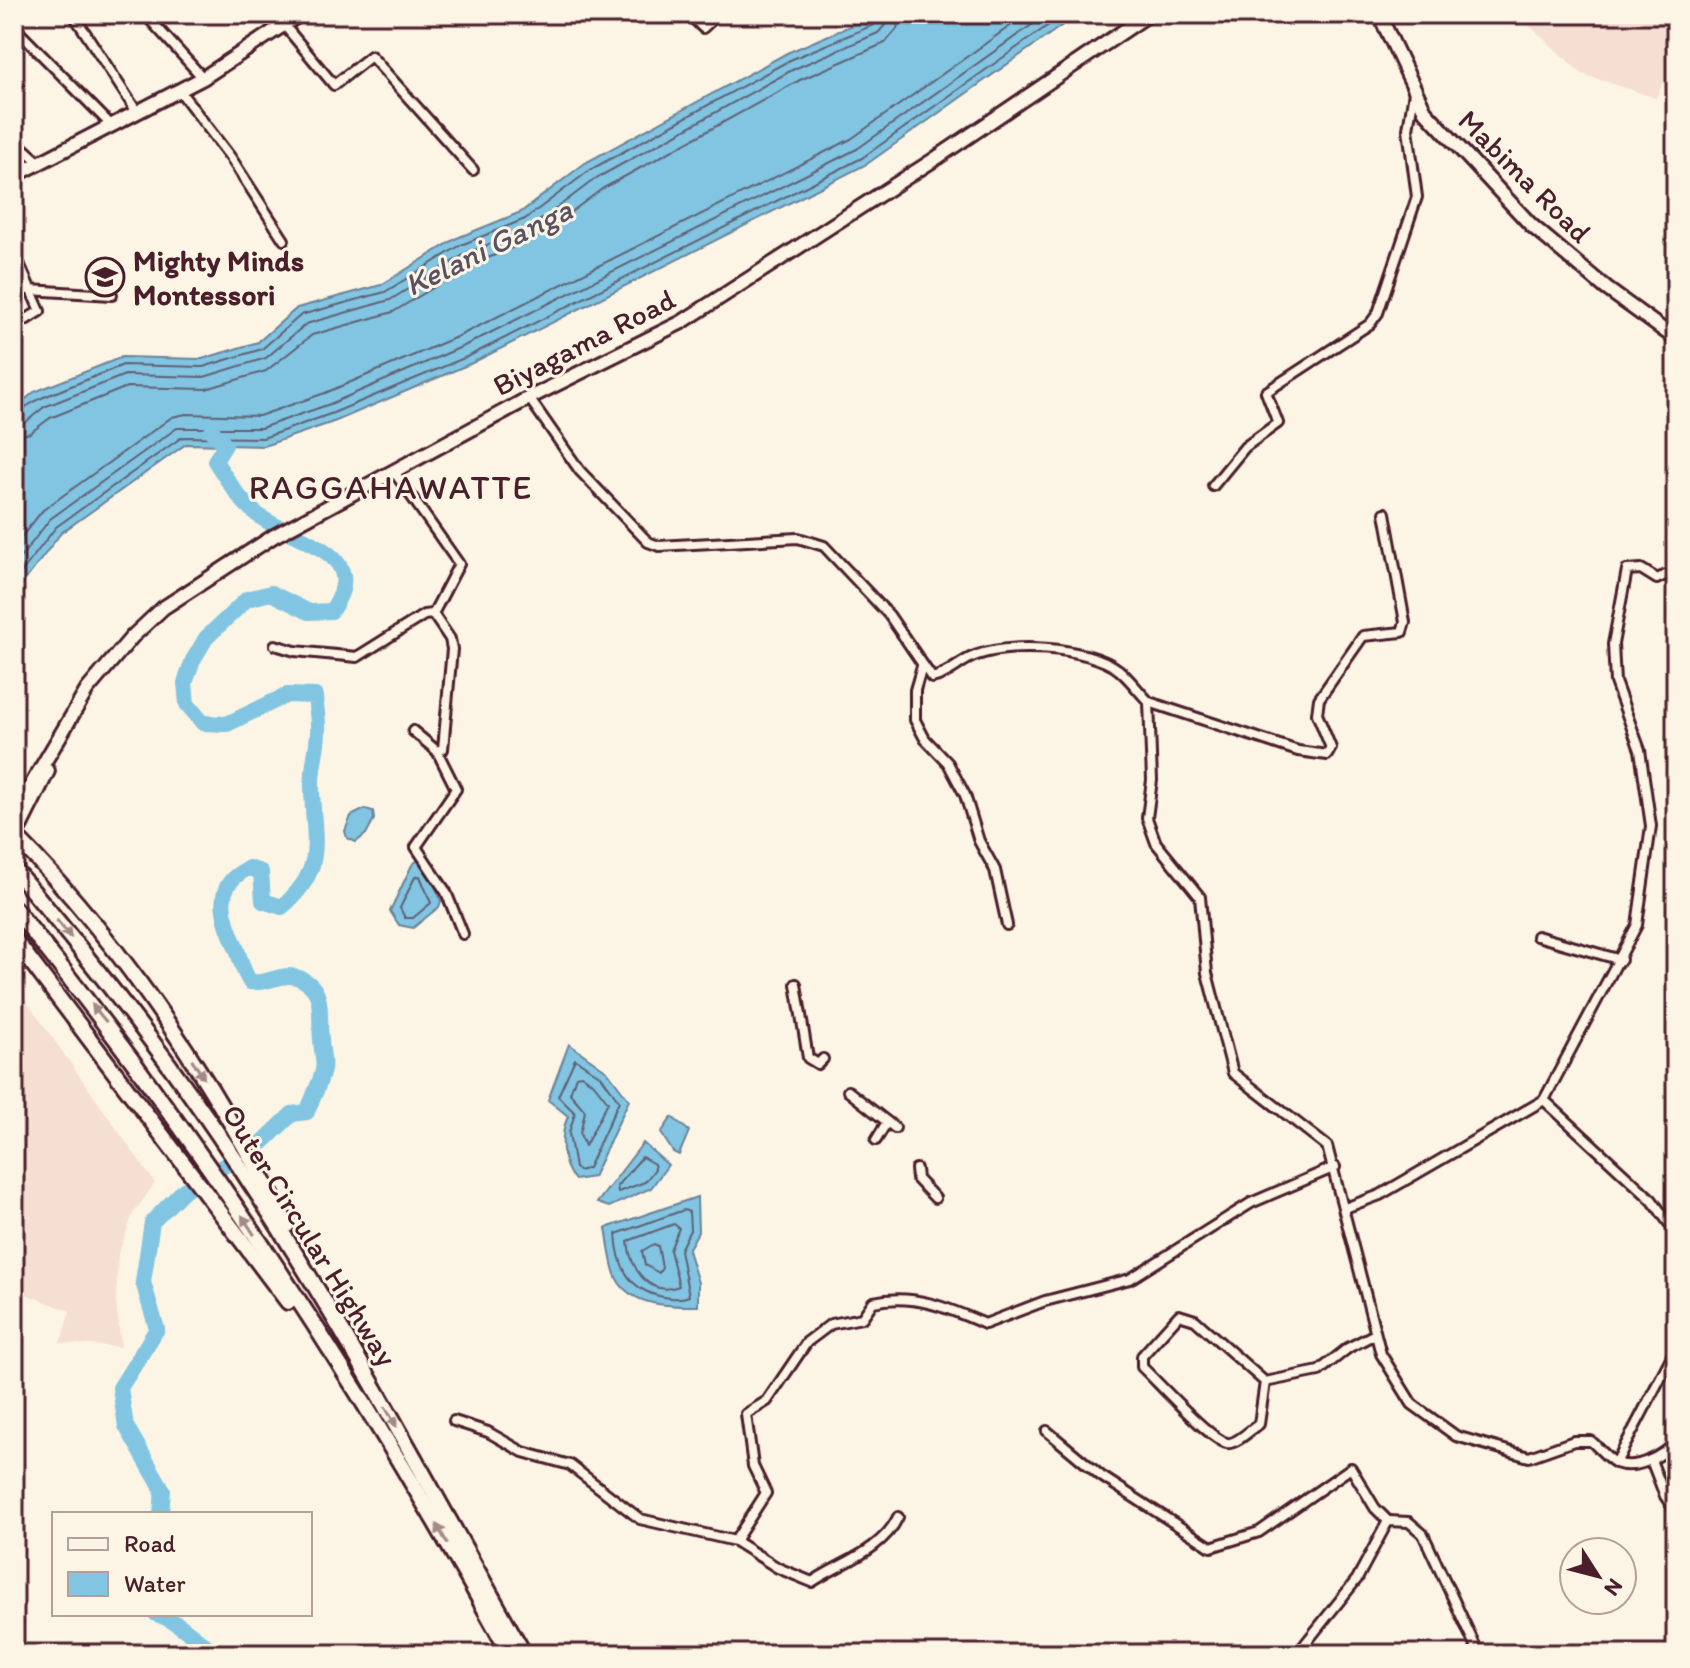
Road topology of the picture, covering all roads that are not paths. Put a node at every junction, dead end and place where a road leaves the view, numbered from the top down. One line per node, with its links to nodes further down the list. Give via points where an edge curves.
1 (73, 14): 13 (street)
2 (145, 14): 10 (street)
3 (300, 14): 8 (main road)
4 (689, 14): 5 (street, via 703,28)
5 (718, 14)
6 (1149, 14): 25 (main road, Biyagama Road, via 749,281 682,322)
7 (1379, 14): 12 (main road, Mabima Road)
8 (284, 25): 10 (main road); 17 (street, via 334,85 371,56)
9 (14, 27): 14 (street)
10 (203, 78): 11 (main road)
11 (179, 90): 13 (main road); 19 (street)
12 (1414, 92): 24 (main road, Mabima Road, via 1425,111 1531,225); 27 (street, via 1408,129 1417,197 1378,313 1370,324 1266,392 1278,423 1245,447)
13 (137, 112): 14 (main road)
14 (111, 125): 16 (main road)
15 (14, 140): 16 (street)
16 (40, 163): 18 (main road)
17 (473, 170)
18 (14, 176)
19 (284, 240)
20 (14, 252): 21 (street)
21 (29, 290): 22 (street); 23 (street, via 40,311)
22 (112, 295)
23 (14, 327)
24 (1676, 339)
25 (529, 398): 26 (main road, Biyagama Road); 32 (street, via 580,471 648,542 659,546 798,538 824,546 889,615)
26 (395, 473): 30 (street, via 459,564); 34 (main road, Biyagama Road, via 274,536 163,608 87,690)
27 (1213, 486)
28 (1385, 513): 33 (street, via 1405,622 1402,632 1363,636 1319,699 1317,714 1331,748 1327,755 1298,751)
29 (1676, 570): 45 (street, via 1657,579 1641,569 1627,570 1613,644 1615,682 1640,750 1651,826 1637,925)
30 (433, 614): 31 (street, via 357,657); 36 (street, via 452,649 444,745)
31 (275, 645)
32 (922, 666): 33 (street, via 932,678 948,675 971,657 1061,649 1117,669); 41 (street, via 915,720 965,795 979,841 995,870)
33 (1149, 702): 51 (street, via 1152,780 1147,818 1156,843 1200,897 1207,973 1233,1073 1310,1130 1327,1146)
34 (65, 731): 37 (main road, Biyagama Road); 38 (main road, Biyagama Road)
35 (413, 731): 36 (street)
36 (437, 751): 42 (street, via 456,789 416,847 452,902)
37 (14, 814)
38 (15, 838): 58 (highway, one-way to 58, via 68,894 155,1006 229,1117)
39 (14, 869): 58 (highway, Outer Circular Highway, one-way to 58, via 191,1094)
40 (14, 908): 59 (highway, Outer Circular Highway, one-way to 40, via 172,1112)
41 (1007, 925)
42 (463, 934)
43 (1537, 936): 45 (street)
44 (14, 939): 59 (highway)
45 (1621, 960): 49 (street)
46 (796, 984): 47 (street, via 808,1058 818,1064)
47 (823, 1059)
48 (848, 1091): 50 (street, via 891,1125)
49 (1544, 1100): 54 (street, via 1380,1195); 55 (street, via 1644,1192)
50 (876, 1140)
51 (1335, 1167): 54 (street); 69 (street, via 1251,1203 1130,1279 1045,1301 985,1324 927,1300 890,1298 873,1302 862,1318 831,1324 807,1342 767,1401 746,1414 753,1466 766,1493)
52 (916, 1169): 53 (street, via 917,1179)
53 (935, 1198)
54 (1345, 1208): 56 (street)
55 (1676, 1233)
56 (1375, 1334): 60 (street, via 1319,1371); 65 (street, via 1381,1354 1412,1404 1456,1436 1529,1457 1574,1441 1591,1441)
57 (1676, 1348): 65 (street)
58 (352, 1350): 70 (highway, Outer Circular Highway, one-way to 70)
59 (335, 1362): 70 (highway, Outer Circular Highway, one-way to 59)
60 (1265, 1382): 60 (street, via 1183,1315 1142,1356 1141,1362 1173,1399 1230,1444 1259,1424)
61 (454, 1421): 69 (street, via 523,1452 570,1465 640,1519)
62 (1047, 1431): 68 (street, via 1101,1476 1211,1547 1259,1532 1351,1468)
63 (1676, 1442): 64 (street)
64 (1651, 1460): 65 (street); 66 (street)
65 (1616, 1463)
66 (1676, 1512)
67 (898, 1517): 69 (street, via 880,1542 812,1582)
68 (1388, 1521): 73 (street, via 1357,1579); 74 (street, via 1409,1522 1423,1534)
69 (735, 1541)
70 (499, 1623): 71 (highway, Outer Circular Highway); 72 (highway, Outer Circular Highway)
71 (510, 1654)
72 (524, 1654)
73 (1297, 1654)
74 (1479, 1654)

